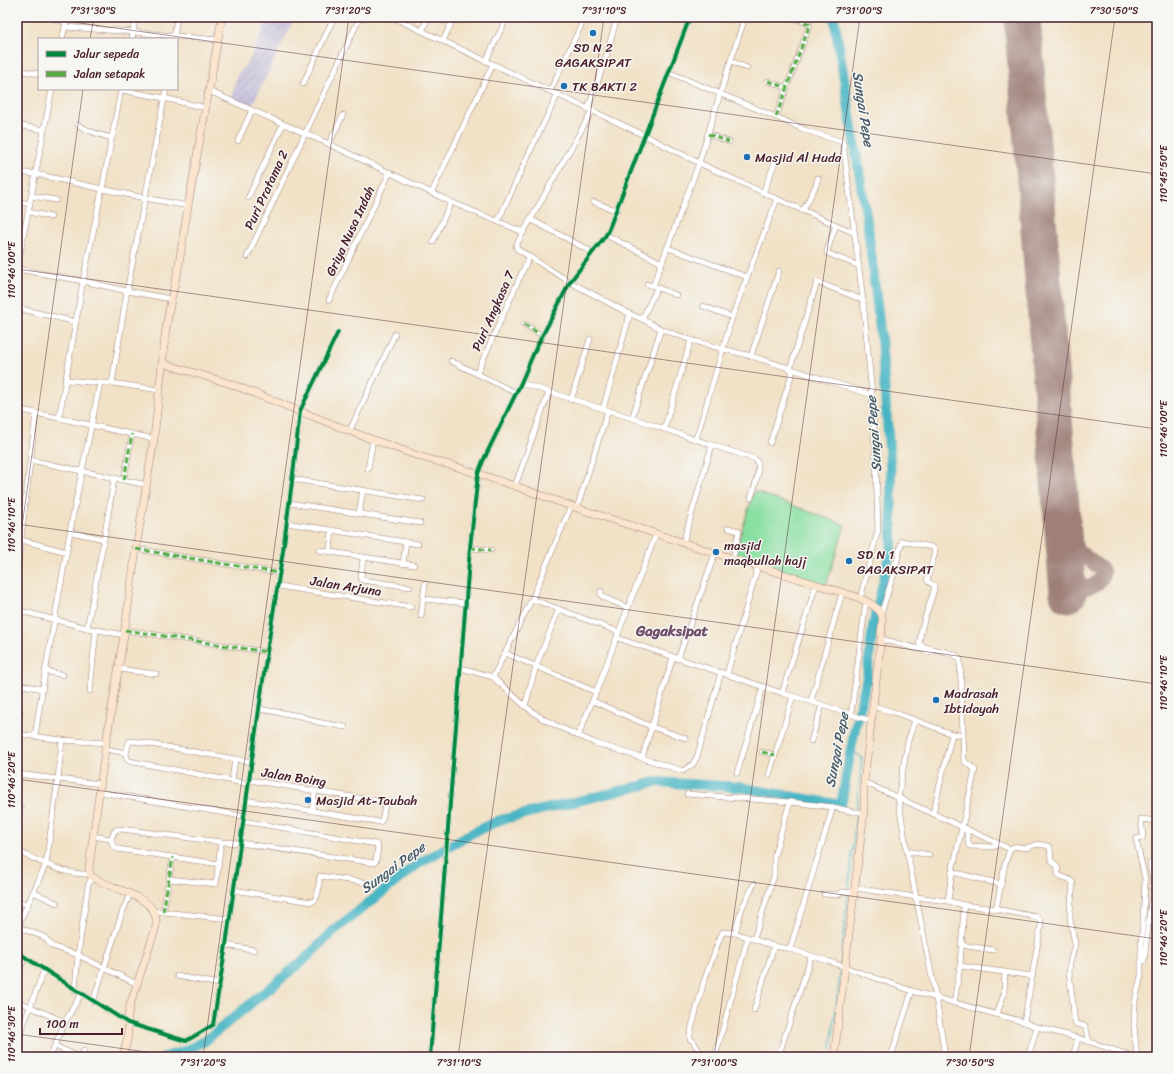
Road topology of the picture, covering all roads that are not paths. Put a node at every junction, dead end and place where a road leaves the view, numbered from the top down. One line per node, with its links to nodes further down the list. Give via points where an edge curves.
1 (48, 17): 17 (street)
2 (135, 17): 19 (street)
3 (177, 17): 22 (street)
4 (222, 17): 24 (main road)
5 (334, 17): 34 (street)
6 (360, 17): 53 (street, Puri Pratama 2)
7 (392, 17): 16 (street)
8 (428, 17): 18 (street)
9 (454, 17): 25 (street)
10 (507, 17): 26 (street)
11 (585, 17): 40 (street)
12 (617, 17): 46 (street)
13 (690, 17): 31 (street)
14 (745, 17): 27 (street)
15 (790, 17): 35 (street, via 810,24)
16 (399, 18): 18 (street)
17 (66, 22): 19 (street); 20 (street)
18 (422, 31): 25 (street)
19 (133, 32): 21 (street); 22 (street)
20 (62, 38)
21 (132, 38)
22 (174, 38)
23 (178, 38): 24 (street)
24 (218, 40): 39 (main road)
25 (443, 41): 26 (street)
26 (486, 61): 28 (street)
27 (731, 61): 29 (street); 42 (street)
28 (493, 64): 40 (street); 67 (street)
29 (747, 68)
30 (17, 70): 32 (street)
31 (668, 72): 42 (street); 55 (street)
32 (38, 74)
33 (768, 81): 35 (street)
34 (303, 84)
35 (787, 88): 48 (street)
36 (52, 90): 52 (street)
37 (121, 90): 43 (street); 56 (street)
38 (166, 90): 43 (street)
39 (209, 91): 44 (main road); 45 (street)
40 (550, 91): 41 (street)
41 (558, 94): 46 (street); 84 (street)
42 (720, 94): 48 (street); 54 (street)
43 (164, 98): 44 (street); 70 (street)
44 (206, 108): 78 (main road)
45 (252, 110): 49 (street); 57 (street)
46 (590, 110): 55 (street); 83 (street)
47 (343, 115): 59 (street)
48 (776, 117): 87 (street, via 805,130 843,142)
49 (283, 124): 53 (street); 71 (street)
50 (17, 125): 52 (street)
51 (78, 125): 56 (street, via 87,131)
52 (44, 130): 64 (street)
53 (305, 133): 59 (street); 92 (street, Puri Pratama 2)
54 (708, 134): 58 (street); 61 (street)
55 (644, 135): 61 (street); 79 (street)
56 (112, 138): 66 (street)
57 (238, 141)
58 (730, 142)
59 (329, 144): 63 (street)
60 (776, 160): 68 (street)
61 (699, 163): 68 (street); 90 (street)
62 (17, 172): 64 (street)
63 (390, 172): 67 (street); 106 (street, Griya Nusa Indah)
64 (36, 174): 66 (street); 69 (street)
65 (818, 178): 80 (street)
66 (102, 189): 70 (street); 99 (street)
67 (432, 192): 75 (street)
68 (763, 193): 72 (street)
69 (32, 196): 73 (street); 77 (street)
70 (146, 198): 78 (street); 103 (street)
71 (248, 198)
72 (777, 199): 80 (street); 98 (street)
73 (56, 200)
74 (17, 201): 77 (street)
75 (452, 202): 84 (street); 89 (street)
76 (594, 202): 79 (street)
77 (30, 204): 81 (street)
78 (188, 206): 105 (main road)
79 (617, 211): 88 (street)
80 (802, 211): 85 (street)
81 (28, 212): 82 (street); 96 (street)
82 (51, 217)
83 (530, 219): 86 (street); 91 (street)
84 (498, 221): 86 (street)
85 (836, 225): 87 (street); 95 (street, via 827,253)
86 (523, 232): 93 (street, via 517,249)
87 (855, 233): 95 (street)
88 (606, 235): 91 (street); 94 (street)
89 (433, 242)
90 (668, 248): 94 (street); 98 (street)
91 (592, 252): 100 (street)
92 (247, 257)
93 (529, 257): 100 (street); 126 (street, Puri Angkasa 7)
94 (662, 264): 102 (street)
95 (859, 266): 107 (street)
96 (17, 270): 99 (street)
97 (779, 271): 122 (street)
98 (747, 277): 111 (street)
99 (83, 282): 103 (street); 113 (street)
100 (570, 282): 110 (street); 118 (street)
101 (647, 284): 102 (street)
102 (655, 287): 104 (street); 112 (street)
103 (127, 291): 105 (street); 129 (street)
104 (676, 295)
105 (171, 298): 124 (main road)
106 (330, 300)
107 (863, 300): 125 (street, via 817,282); 134 (street)
108 (703, 306): 111 (street)
109 (17, 308): 113 (street)
110 (630, 314): 112 (street); 137 (street)
111 (732, 317): 121 (street)
112 (642, 319): 115 (street)
113 (76, 322): 127 (street)
114 (524, 324): 118 (street)
115 (661, 329): 120 (street); 141 (street)
116 (338, 332): 138 (street)
117 (395, 334): 144 (street)
118 (542, 336): 130 (street)
119 (590, 339): 135 (street)
120 (691, 340): 121 (street); 143 (street)
121 (723, 349): 122 (street); 147 (street)
122 (751, 356): 125 (street)
123 (451, 361): 126 (street)
124 (162, 363): 131 (main road); 138 (main road, via 231,384)
125 (791, 369): 134 (street); 149 (street)
126 (477, 373): 133 (street)
127 (65, 380): 128 (street); 140 (street)
128 (100, 383): 129 (street); 142 (street)
129 (112, 383): 131 (street)
130 (521, 383): 132 (street); 133 (street)
131 (159, 390): 146 (main road)
132 (549, 392): 135 (street); 159 (street)
133 (516, 393): 154 (street)
134 (872, 395): 199 (street, via 878,524)
135 (571, 400): 137 (street)
136 (17, 409): 139 (street)
137 (605, 410): 141 (street); 164 (street)
138 (300, 411): 144 (main road); 156 (street)
139 (36, 413): 140 (street); 151 (street)
140 (59, 418): 142 (street)
141 (632, 418): 143 (street)
142 (92, 425): 145 (street); 153 (street)
143 (664, 429): 147 (street)
144 (350, 430): 148 (main road)
145 (132, 434): 146 (street); 157 (street)
146 (154, 439): 158 (main road)
147 (696, 439): 150 (street)
148 (373, 440): 152 (street); 154 (main road)
149 (770, 443)
150 (712, 445): 161 (street, via 757,460 758,473); 175 (street)
151 (30, 460): 153 (street); 173 (street)
152 (368, 469)
153 (82, 471): 155 (street); 170 (street)
154 (478, 474): 159 (main road); 177 (street)
155 (114, 478): 157 (street); 172 (street)
156 (292, 479): 160 (street); 163 (street)
157 (124, 480): 158 (street)
158 (147, 485): 178 (main road)
159 (515, 486): 164 (main road)
160 (363, 490): 162 (street); 165 (street)
161 (751, 498)
162 (423, 500)
163 (289, 503): 165 (street); 167 (street)
164 (574, 507): 171 (main road); 198 (street)
165 (359, 513): 166 (street)
166 (420, 522)
167 (286, 523): 169 (street); 190 (street)
168 (728, 528): 185 (street, via 739,531)
169 (332, 530): 174 (street); 181 (street)
170 (71, 532): 172 (street); 182 (street)
171 (656, 534): 175 (main road); 202 (street)
172 (104, 539): 208 (street)
173 (19, 540): 182 (street); 189 (street)
174 (406, 542): 176 (street); 186 (street)
175 (683, 543): 183 (main road)
176 (418, 544)
177 (470, 548): 180 (street); 200 (street)
178 (136, 549): 190 (street); 210 (main road)
179 (319, 550): 181 (street)
180 (491, 550)
181 (330, 551): 184 (street)
182 (67, 552): 207 (street)
183 (715, 553): 185 (main road); 217 (street)
184 (363, 558): 186 (street); 194 (street, via 362,580)
185 (733, 558): 188 (main road)
186 (403, 564): 187 (street)
187 (414, 565)
188 (758, 566): 192 (main road); 224 (street)
189 (17, 571)
190 (279, 573): 193 (street)
191 (425, 584): 197 (street)
192 (816, 585): 196 (main road); 232 (street)
193 (278, 586): 201 (street, Jalan Arjuna); 214 (street)
194 (410, 587)
195 (601, 591): 202 (street, via 603,597)
196 (842, 593): 199 (main road); 235 (street)
197 (423, 599): 200 (street); 206 (street)
198 (532, 599): 203 (street); 215 (street)
199 (865, 601): 205 (main road); 240 (street)
200 (466, 603): 219 (street)
201 (410, 607)
202 (628, 608): 211 (street)
203 (559, 609): 211 (street); 218 (street)
204 (17, 610): 207 (street)
205 (880, 612): 213 (main road); 247 (street, via 902,541 932,547 935,552 927,580 933,584 934,590 919,644 959,656)
206 (421, 616)
207 (55, 619): 208 (street); 221 (street)
208 (87, 628): 209 (street)
209 (96, 629): 210 (street); 230 (street)
210 (125, 632): 214 (street); 220 (main road)
211 (619, 632): 212 (street)
212 (617, 638): 217 (street); 231 (street)
213 (881, 639): 216 (street); 238 (main road)
214 (267, 652): 239 (street)
215 (505, 653): 218 (street); 226 (street)
216 (948, 656)
217 (675, 658): 222 (street); 244 (street)
218 (536, 666): 231 (street); 237 (street)
219 (461, 668): 226 (street); 366 (street)
220 (119, 669): 223 (street); 253 (main road)
221 (45, 671): 225 (street); 229 (street)
222 (721, 672): 224 (street); 258 (street, via 698,757 693,764 680,771)
223 (156, 674)
224 (727, 674): 228 (street)
225 (63, 675)
226 (493, 677): 237 (street)
227 (17, 684): 229 (street)
228 (763, 687): 232 (street); 261 (street)
229 (42, 689): 248 (street)
230 (90, 691)
231 (596, 692): 234 (street)
232 (782, 693): 233 (street)
233 (793, 696): 235 (street); 257 (street)
234 (593, 701): 244 (street); 249 (street)
235 (811, 701): 236 (street)
236 (822, 705): 240 (street); 252 (street)
237 (525, 706): 249 (street, via 540,717)
238 (873, 706): 241 (main road); 242 (street)
239 (259, 709): 243 (street); 260 (street)
240 (852, 714): 241 (street)
241 (868, 720): 267 (main road)
242 (915, 720): 246 (street); 272 (street, via 908,741)
243 (345, 727)
244 (652, 727): 250 (street); 258 (street)
245 (19, 734): 248 (street); 254 (street)
246 (952, 734): 247 (street); 278 (street)
247 (962, 735): 281 (street, via 965,763 975,770)
248 (35, 736): 251 (street)
249 (578, 736): 258 (street, via 595,744)
250 (684, 738)
251 (62, 740): 253 (street); 264 (street)
252 (811, 742)
253 (106, 746): 256 (street); 268 (main road)
254 (17, 750)
255 (762, 752): 257 (street)
256 (126, 753): 259 (street, via 129,742 133,741); 265 (street, Jalan Boing, via 129,761)
257 (775, 755): 263 (street)
258 (642, 758)
259 (236, 759): 260 (street); 265 (street)
260 (252, 762): 266 (street)
261 (737, 773)
262 (17, 774): 264 (street)
263 (769, 775)
264 (58, 780): 268 (street); 292 (street)
265 (232, 780): 266 (street, Jalan Boing)
266 (249, 782): 269 (street, Jalan Boing); 273 (street)
267 (864, 782): 272 (street); 277 (main road)
268 (100, 784): 270 (main road)
269 (315, 791): 276 (street); 276 (street, Jalan Boing, via 383,802 385,805 382,820 378,822)
270 (99, 792): 279 (street); 282 (main road)
271 (687, 794): 274 (street)
272 (898, 798): 278 (street); 289 (street)
273 (246, 800): 276 (street); 279 (street)
274 (790, 802): 275 (street); 322 (street, via 774,856 774,876)
275 (833, 807): 277 (street); 326 (street)
276 (312, 811)
277 (862, 813): 303 (main road)
278 (933, 813): 281 (street)
279 (243, 818): 285 (street); 285 (street, via 376,844 378,847 374,863)
280 (1157, 821): 341 (street, via 1141,819 1144,835 1136,839 1145,879)
281 (964, 827): 286 (street); 286 (street, via 968,846 993,847); 295 (street)
282 (93, 836): 283 (street); 296 (main road, via 89,867)
283 (111, 839): 284 (street, via 114,831 121,829); 291 (street, via 113,846 118,849)
284 (221, 842): 285 (street); 293 (street)
285 (240, 843): 302 (street)
286 (998, 843): 287 (street)
287 (1010, 849): 301 (street); 359 (street, via 1018,846 1049,846 1060,877 1073,881 1070,919 1074,944 1069,972 1075,1023 1085,1026)
288 (17, 851): 292 (street)
289 (907, 851): 290 (street); 307 (street)
290 (929, 855)
291 (173, 857): 293 (street); 297 (street)
292 (46, 864): 296 (street, via 62,870); 304 (street)
293 (219, 864): 297 (street, via 216,884)
294 (1150, 864): 298 (street)
295 (952, 872): 301 (street); 309 (street)
296 (91, 875): 305 (main road); 330 (street)
297 (170, 879): 315 (street)
298 (1155, 882): 317 (street)
299 (368, 883): 302 (street, via 320,876 317,898 312,902)
300 (754, 884): 320 (street, via 742,908)
301 (1001, 884): 313 (street)
302 (233, 890): 316 (street)
303 (851, 891): 306 (street, via 838,895); 307 (street); 335 (main road)
304 (33, 892): 310 (street); 311 (street)
305 (130, 894): 314 (main road); 334 (street)
306 (824, 894)
307 (916, 897): 309 (street); 347 (street)
308 (17, 900): 311 (street)
309 (948, 901): 312 (street)
310 (58, 903)
311 (28, 905): 319 (street)
312 (964, 905): 313 (street); 324 (street)
313 (996, 909): 340 (street, via 1037,917 1040,920)
314 (154, 911): 315 (street); 342 (main road, via 157,918 156,927)
315 (164, 912): 316 (street)
316 (229, 919): 323 (street)
317 (1149, 920): 318 (street); 341 (street)
318 (1157, 922)
319 (17, 928): 330 (street, via 44,937 52,946)
320 (735, 933): 321 (street); 367 (street, via 723,932 721,935 704,981 690,1034 690,1039)
321 (748, 937): 322 (street); 368 (street)
322 (754, 939): 325 (street)
323 (226, 945): 327 (street); 343 (street)
324 (961, 945): 328 (street); 333 (street)
325 (774, 946): 326 (street); 352 (street)
326 (790, 949): 331 (street)
327 (254, 950)
328 (993, 950)
329 (17, 952): 332 (street)
330 (78, 955): 334 (street); 344 (street)
331 (812, 956): 335 (street); 369 (street)
332 (25, 958): 336 (street); 338 (street)
333 (960, 966): 337 (street); 350 (street)
334 (104, 967): 342 (street); 349 (street)
335 (844, 967): 345 (street); 370 (main road)
336 (44, 970): 344 (street); 351 (street)
337 (1005, 972): 340 (street); 353 (street, via 1004,994)
338 (17, 974)
339 (177, 976): 343 (street)
340 (1033, 976): 355 (street)
341 (1141, 976): 375 (street, via 1135,1001)
342 (137, 984): 356 (main road, via 130,1005)
343 (219, 984): 356 (street, via 213,1025 186,1041)
344 (75, 990): 346 (street)
345 (912, 991): 347 (street); 371 (street)
346 (81, 994): 349 (street); 354 (street)
347 (936, 998): 350 (street); 372 (street)
348 (17, 1001): 351 (street)
349 (93, 1002): 356 (street)
350 (954, 1003): 353 (street)
351 (31, 1006): 354 (street); 360 (street)
352 (754, 1010)
353 (997, 1014): 355 (street)
354 (65, 1022): 361 (street)
355 (1024, 1022): 357 (street)
356 (128, 1023): 365 (main road)
357 (1037, 1027): 358 (street); 373 (street)
358 (1078, 1038): 359 (street); 374 (street)
359 (1089, 1041): 375 (street)
360 (17, 1042)
361 (55, 1046): 363 (street); 364 (street)
362 (84, 1050): 364 (street)
363 (50, 1057)
364 (80, 1057)
365 (123, 1057)
366 (430, 1057)
367 (703, 1057)
368 (715, 1057)
369 (778, 1057)
370 (834, 1057)
371 (891, 1057)
372 (945, 1057)
373 (1028, 1057)
374 (1073, 1057)
375 (1136, 1057)

